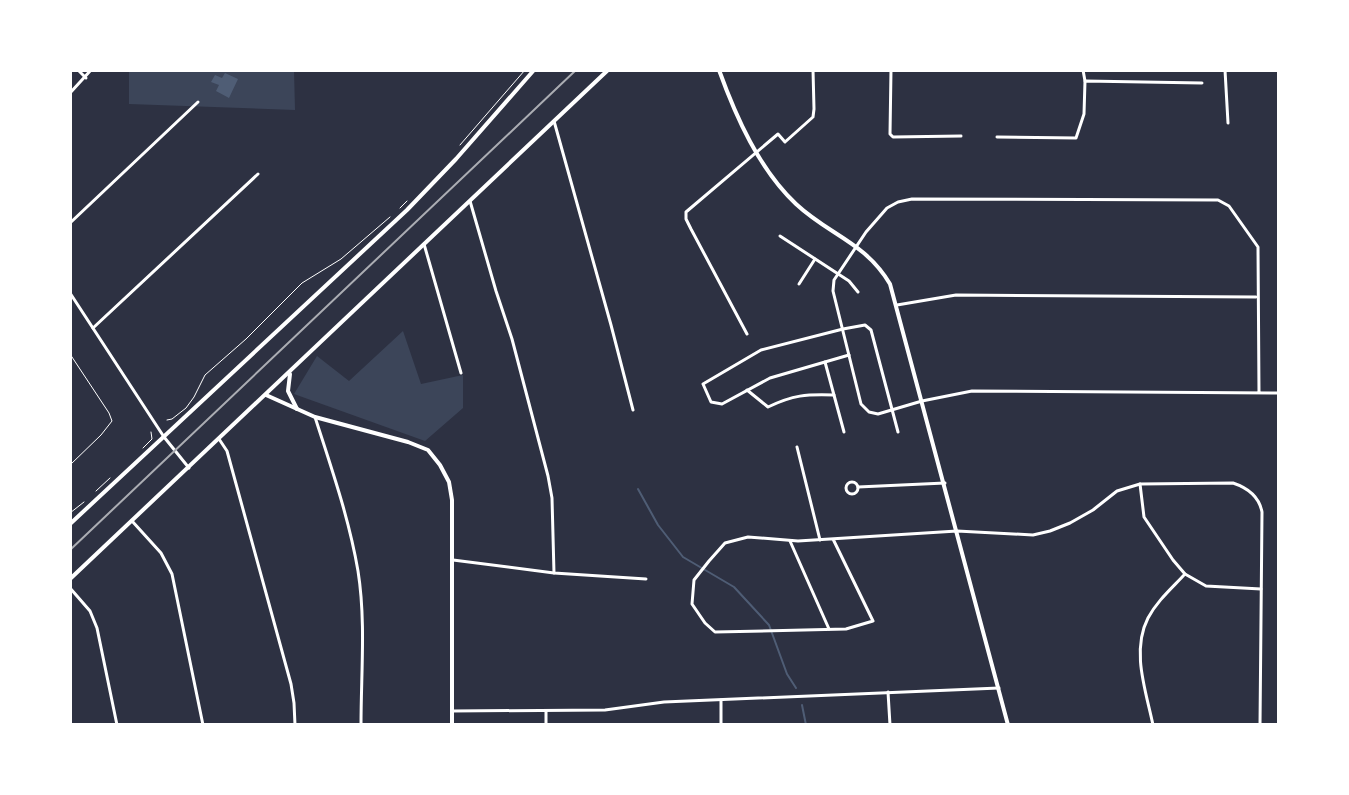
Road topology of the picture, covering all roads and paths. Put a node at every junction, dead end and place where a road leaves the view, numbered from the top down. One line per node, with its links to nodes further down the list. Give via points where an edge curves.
1 (78, 70): 12 (street)
2 (91, 70): 12 (street)
3 (525, 70): 21 (path)
4 (534, 70): 59 (main road, via 407,210)
5 (608, 70): 17 (main road)
6 (719, 70): 22 (main road)
7 (813, 70): 22 (street, via 813,117 785,142 778,134)
8 (874, 70): 9 (street)
9 (891, 70): 19 (street, via 893,137)
10 (1083, 70): 13 (street)
11 (1225, 70): 18 (street)
12 (86, 78): 15 (street)
13 (1085, 81): 14 (street); 20 (street, via 1084,114 1076,138)
14 (1202, 83)
15 (70, 93)
16 (198, 102): 26 (street)
17 (554, 121): 25 (main road); 52 (street)
18 (1228, 123)
19 (961, 136)
20 (997, 137)
21 (455, 151)
22 (756, 152): 29 (main road, via 797,205); 39 (street, via 686,212)
23 (258, 174): 37 (street)
24 (409, 199): 55 (path, via 341,259 302,283 205,375 192,402)
25 (470, 201): 28 (main road); 79 (street, via 548,476)
26 (70, 223)
27 (780, 236): 30 (street)
28 (424, 244): 43 (main road); 44 (street)
29 (857, 246): 31 (street); 35 (street, via 887,208 912,199 1218,200 1229,206 1258,247); 36 (main road, via 881,268)
30 (815, 259): 31 (street); 32 (street)
31 (837, 274): 33 (street); 38 (street, via 833,291)
32 (799, 284)
33 (858, 292)
34 (70, 293): 37 (street)
35 (1258, 297): 36 (street, via 956,295); 46 (street)
36 (897, 305): 50 (main road)
37 (93, 328): 59 (street)
38 (843, 329): 41 (street); 45 (street, via 761,350 703,384 711,402 722,404); 53 (street, via 865,325 871,330)
39 (747, 334)
40 (70, 354): 63 (lane, via 112,421)
41 (849, 355): 42 (street); 53 (street, via 861,404 878,414)
42 (825, 362): 45 (street); 49 (street)
43 (290, 372): 48 (main road); 51 (main road, via 288,391)
44 (461, 373)
45 (747, 390): 49 (street, via 768,407 806,394)
46 (1259, 393): 47 (street); 50 (street, via 972,391)
47 (1279, 393)
48 (266, 395): 51 (main road); 60 (main road)
49 (834, 395): 57 (street)
50 (922, 401): 53 (street); 66 (main road)
51 (297, 409): 54 (main road)
52 (633, 410)
53 (893, 410): 58 (street)
54 (315, 417): 78 (main road, via 428,450 449,482); 94 (street, via 358,573)
55 (167, 420)
56 (151, 432): 62 (path, via 152,439)
57 (844, 432)
58 (898, 432)
59 (164, 437): 64 (street); 73 (main road)
60 (219, 439): 64 (main road); 93 (street, via 227,451 291,684)
61 (797, 447): 76 (street)
62 (142, 449)
63 (70, 465)
64 (189, 468): 72 (main road)
65 (112, 477): 69 (path)
66 (945, 483): 68 (street); 74 (main road)
67 (1140, 484): 74 (street, via 1117,491 1093,510 1050,531); 80 (street, via 1144,517); 84 (street, via 1233,483 1249,490 1262,512)
68 (858, 487)
69 (96, 491)
70 (91, 498): 71 (path)
71 (70, 513)
72 (132, 521): 81 (main road); 92 (street, via 172,574)
73 (70, 524)
74 (957, 531): 75 (street); 86 (main road)
75 (833, 539): 76 (street); 85 (street, via 873,621)
76 (820, 540): 77 (street)
77 (790, 541): 85 (street); 85 (street, via 748,537 725,543 694,580 692,604 715,632)
78 (453, 560): 79 (street); 89 (main road)
79 (554, 573): 82 (street)
80 (1185, 574): 84 (street, via 1206,586); 100 (street, via 1161,599 1143,630 1139,657)
81 (70, 579)
82 (646, 579)
83 (70, 588): 91 (street, via 97,628)
84 (1261, 589): 101 (street)
85 (829, 629)
86 (999, 688): 87 (street); 99 (main road)
87 (888, 692): 88 (street); 98 (street)
88 (721, 700): 90 (street); 97 (street)
89 (452, 711): 90 (street); 95 (main road)
90 (546, 711): 96 (street)
91 (117, 725)
92 (203, 725)
93 (295, 725)
94 (361, 725)
95 (452, 725)
96 (546, 725)
97 (721, 725)
98 (890, 725)
99 (1008, 725)
100 (1153, 725)
101 (1260, 725)

